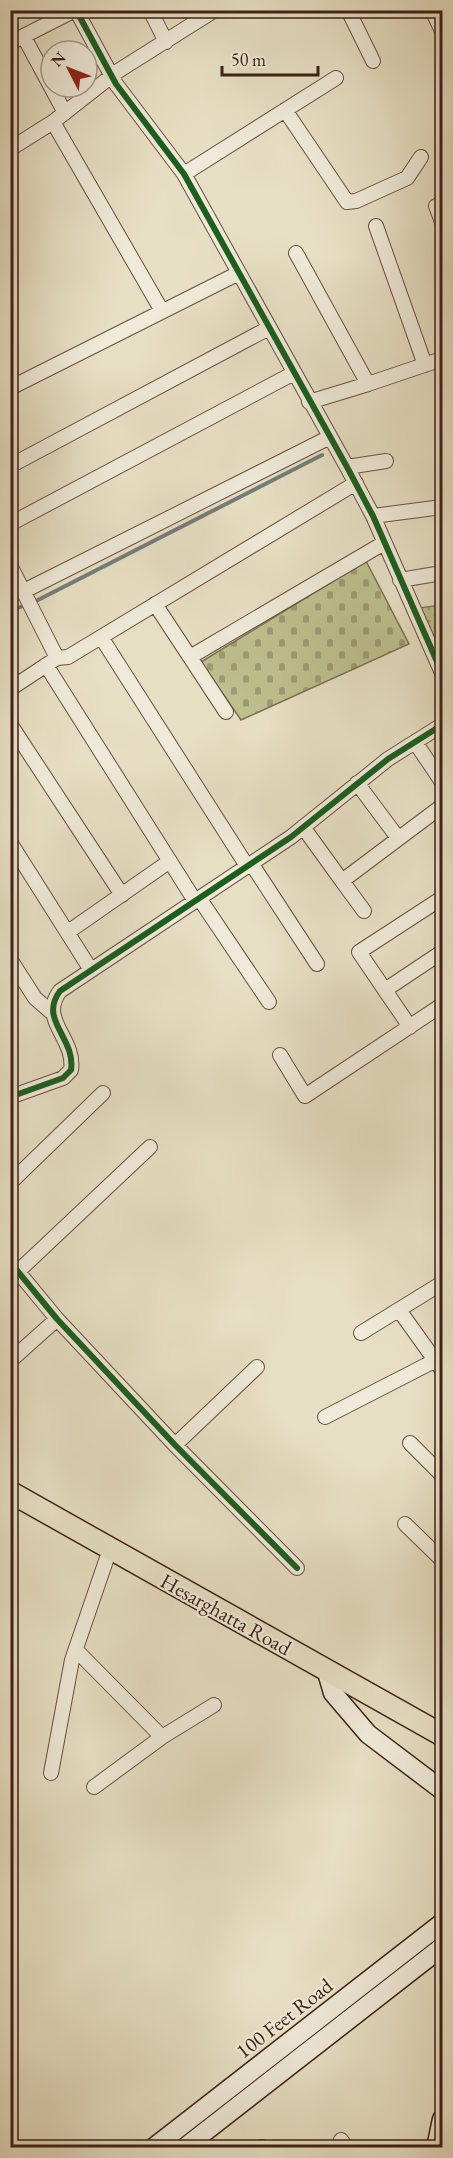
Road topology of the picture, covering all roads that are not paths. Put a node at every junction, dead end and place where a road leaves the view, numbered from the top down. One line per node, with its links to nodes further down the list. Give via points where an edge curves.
1 (75, 10): 7 (street); 11 (street)
2 (150, 10): 8 (street)
3 (215, 10): 8 (street)
4 (348, 10): 10 (street)
5 (432, 10): 6 (street)
6 (442, 31)
7 (24, 37): 9 (street); 14 (street)
8 (166, 42): 11 (street)
9 (10, 43)
10 (373, 61)
11 (113, 78): 14 (street); 18 (street)
12 (336, 78): 13 (street)
13 (285, 110): 17 (street, via 347,202 407,178); 18 (street)
14 (65, 113): 15 (street)
15 (53, 122): 16 (street); 24 (street)
16 (11, 147)
17 (421, 157)
18 (184, 174): 23 (street)
19 (436, 206): 20 (street)
20 (442, 222)
21 (376, 226): 27 (street)
22 (296, 254): 29 (street)
23 (239, 273): 24 (street); 25 (street)
24 (162, 311): 30 (street)
25 (269, 328): 28 (street); 34 (street)
26 (442, 359): 27 (street)
27 (425, 365): 29 (street)
28 (294, 373): 31 (street); 39 (street)
29 (368, 384): 31 (street)
30 (10, 388)
31 (309, 402): 32 (street)
32 (330, 437): 35 (street); 44 (street)
33 (386, 461): 35 (street)
34 (10, 466)
35 (347, 467): 36 (street)
36 (356, 483): 38 (street); 45 (street)
37 (442, 507): 38 (street)
38 (373, 516): 40 (street)
39 (10, 524)
40 (384, 543): 43 (street); 47 (street)
41 (10, 565): 44 (street)
42 (442, 573): 43 (street)
43 (400, 580): 49 (street)
44 (17, 589): 48 (street)
45 (155, 604): 46 (street); 47 (street)
46 (101, 637): 48 (street); 62 (street)
47 (190, 657): 51 (street)
48 (52, 662): 50 (street); 61 (street)
49 (442, 673)
50 (10, 690)
51 (226, 712)
52 (10, 724): 64 (street)
53 (442, 725): 54 (street)
54 (415, 742): 55 (street); 56 (street)
55 (442, 782)
56 (357, 783): 58 (street); 59 (street)
57 (442, 806): 59 (street)
58 (303, 827): 62 (street); 63 (street)
59 (398, 838): 63 (street)
60 (10, 842): 68 (street)
61 (170, 861): 64 (street); 66 (street)
62 (249, 865): 66 (street); 71 (street)
63 (342, 881): 67 (street)
64 (122, 895): 68 (street)
65 (442, 898): 73 (street, via 359,952)
66 (197, 899): 72 (street); 74 (street)
67 (364, 911)
68 (68, 932): 72 (street)
69 (442, 952): 73 (street)
70 (10, 959): 76 (street, via 35,998)
71 (317, 964)
72 (91, 970): 76 (street, via 60,991)
73 (385, 990): 77 (street)
74 (269, 1002)
75 (442, 1005): 77 (street)
76 (51, 1012): 80 (street, via 73,1057 72,1070 63,1078)
77 (410, 1027): 78 (street, via 305,1096)
78 (280, 1055)
79 (103, 1093): 82 (street)
80 (11, 1096)
81 (150, 1147): 83 (street)
82 (10, 1183)
83 (13, 1271): 86 (street)
84 (442, 1283): 85 (street)
85 (399, 1310): 87 (street); 89 (street)
86 (57, 1319): 88 (street); 93 (street)
87 (361, 1333)
88 (10, 1361)
89 (440, 1362): 91 (street)
90 (257, 1367): 93 (street)
91 (325, 1417)
92 (410, 1443): 94 (street)
93 (175, 1446): 99 (street)
94 (442, 1474)
95 (10, 1492): 97 (main road, Hesarghatta Road)
96 (405, 1524): 98 (street)
97 (110, 1549): 100 (street); 101 (main road, Hesarghatta Road)
98 (442, 1560)
99 (297, 1568)
100 (76, 1650): 104 (street); 105 (street)
101 (326, 1670): 103 (main road, Hesarghatta Road); 107 (main road, via 333,1693 368,1734)
102 (214, 1705): 104 (street)
103 (442, 1735)
104 (162, 1737): 106 (street)
105 (51, 1773)
106 (94, 1787)
107 (442, 1790)
108 (442, 1923): 111 (main road, 100 Feet Road)
109 (442, 1947): 112 (main road, 100 Feet Road)
110 (442, 2118): 113 (main road)
111 (153, 2148)
112 (184, 2148)
113 (436, 2148)

